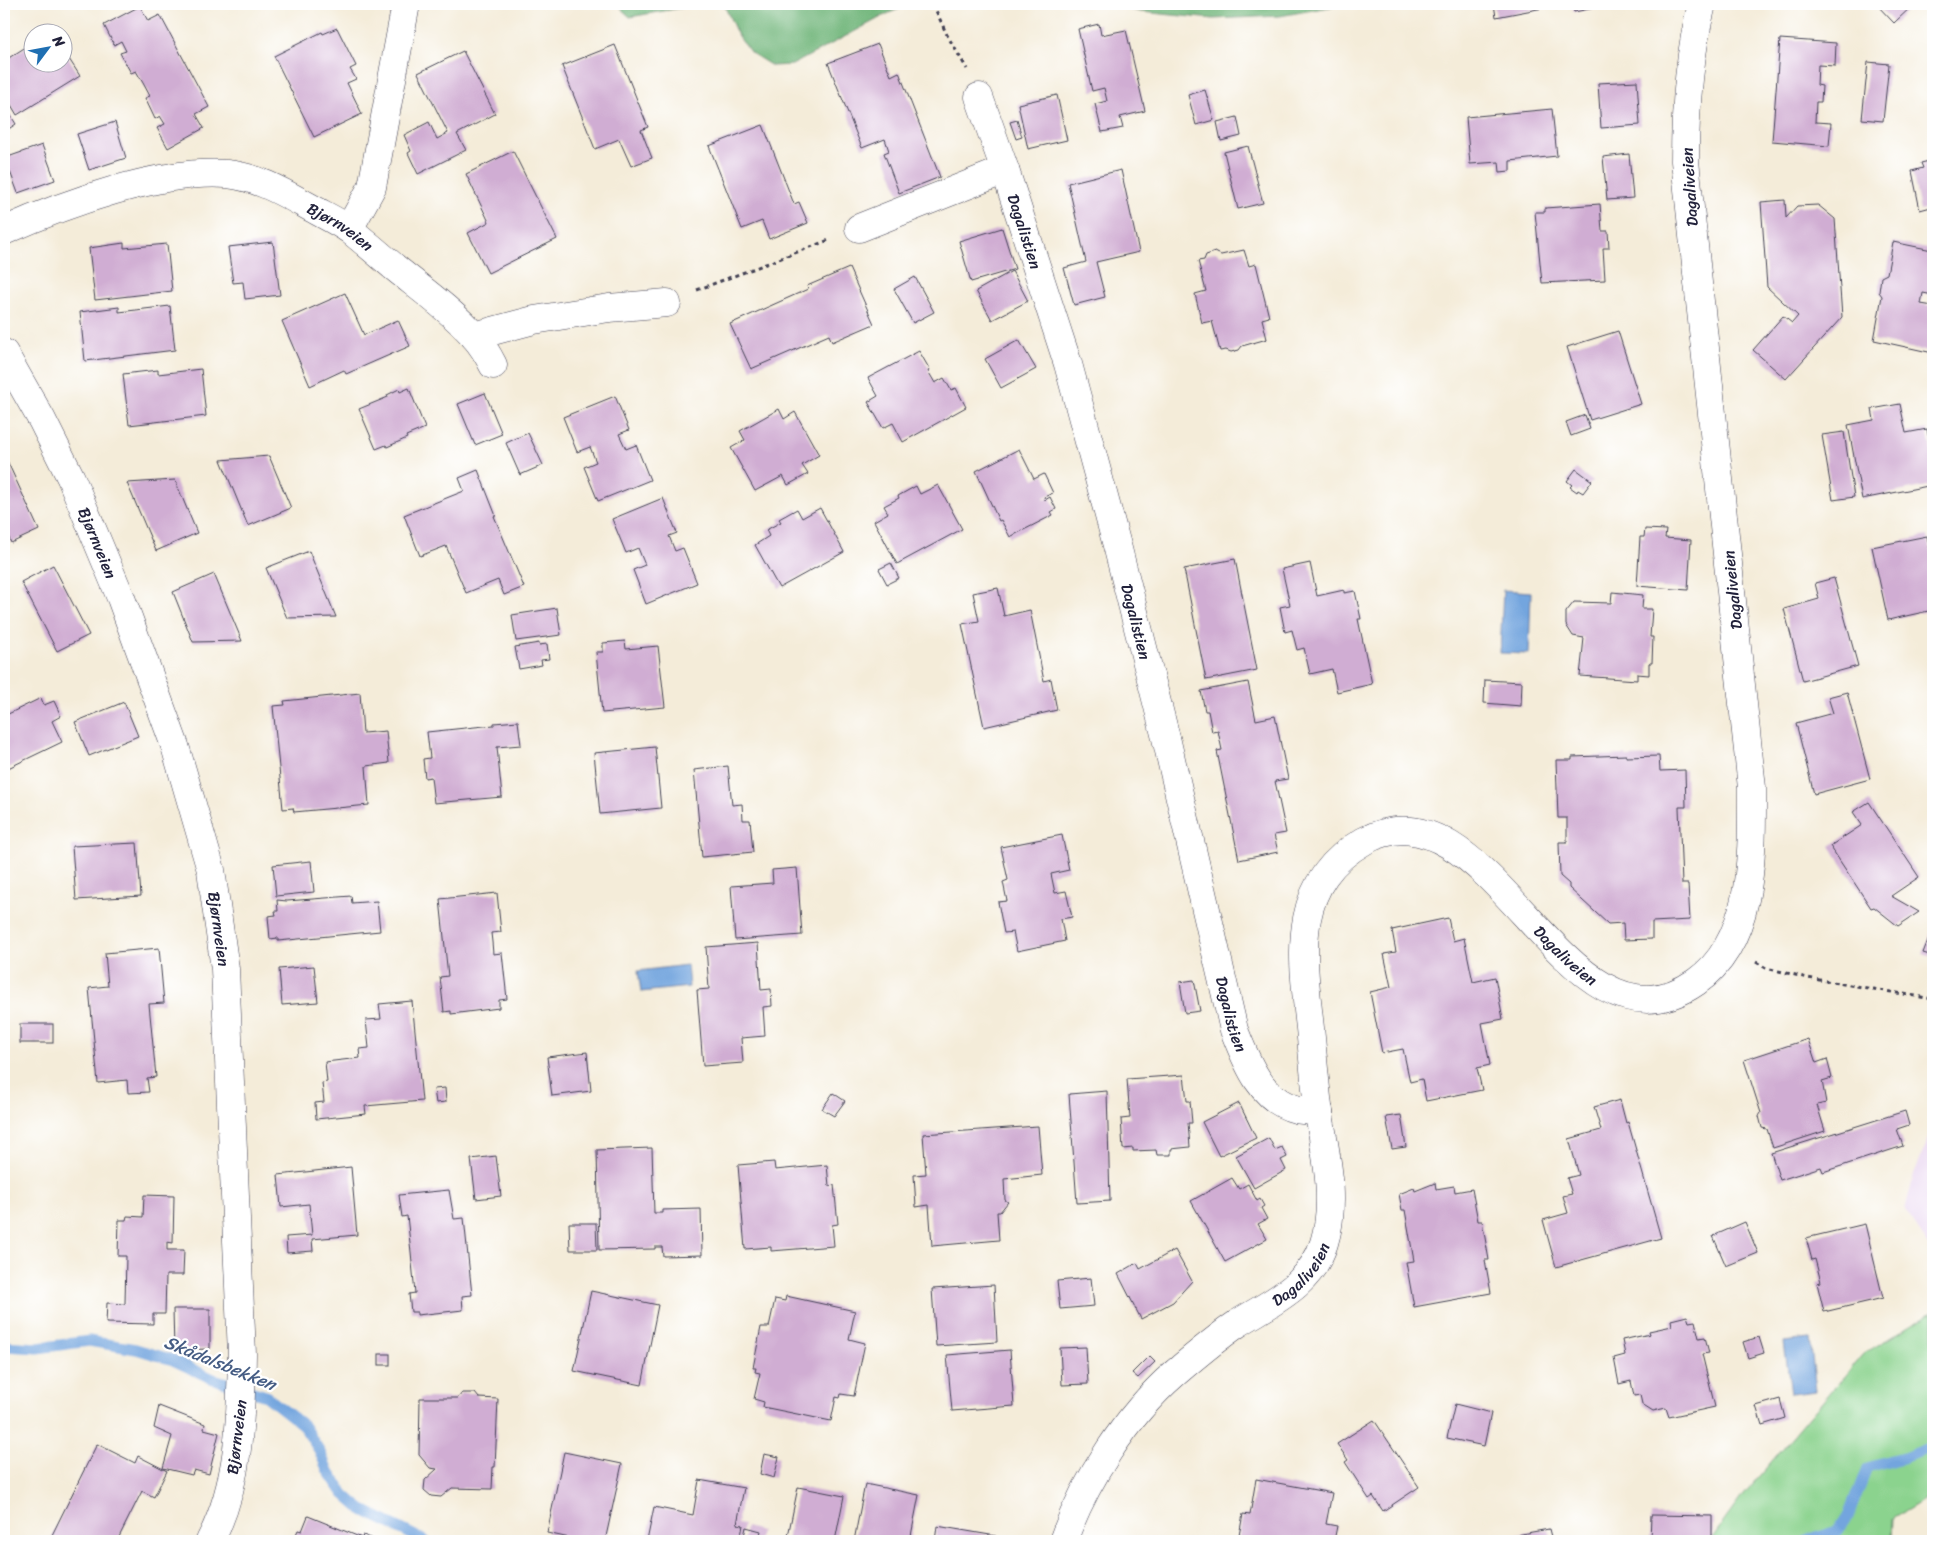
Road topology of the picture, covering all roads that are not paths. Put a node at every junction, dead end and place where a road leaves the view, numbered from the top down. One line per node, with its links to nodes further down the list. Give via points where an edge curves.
1 (406, 4): 7 (street, via 372,187)
2 (1716, 4): 3 (street)
3 (1699, 14): 13 (street, Dagaliveien, via 1685,119 1685,161 1752,788 1752,844 1739,922 1718,962 1687,988 1646,999 1626,996 1583,974 1488,877 1440,840 1400,830 1380,833 1348,851 1330,866 1309,906 1304,977)
4 (979, 97): 5 (street, Dagalistien)
5 (1005, 170): 6 (street); 13 (street, Dagalistien, via 1068,364 1118,549 1234,1030 1246,1058 1268,1094 1297,1109)
6 (859, 228)
7 (349, 229): 8 (street, Bjørnveien, via 279,190 252,180 228,174 195,174 131,186 80,201); 10 (street, Bjørnveien)
8 (4, 231)
9 (667, 303): 10 (street, via 534,320)
10 (474, 336): 12 (street, Bjørnveien)
11 (6, 362): 14 (street, Bjørnveien, via 42,420 121,598 175,746 211,870 225,969 242,1354 236,1462)
12 (494, 364)
13 (1319, 1111): 15 (street, Dagaliveien, via 1330,1191 1329,1220 1316,1262 1302,1281 1228,1331 1171,1376 1149,1398 1091,1480)
14 (210, 1541)
15 (1063, 1541)

